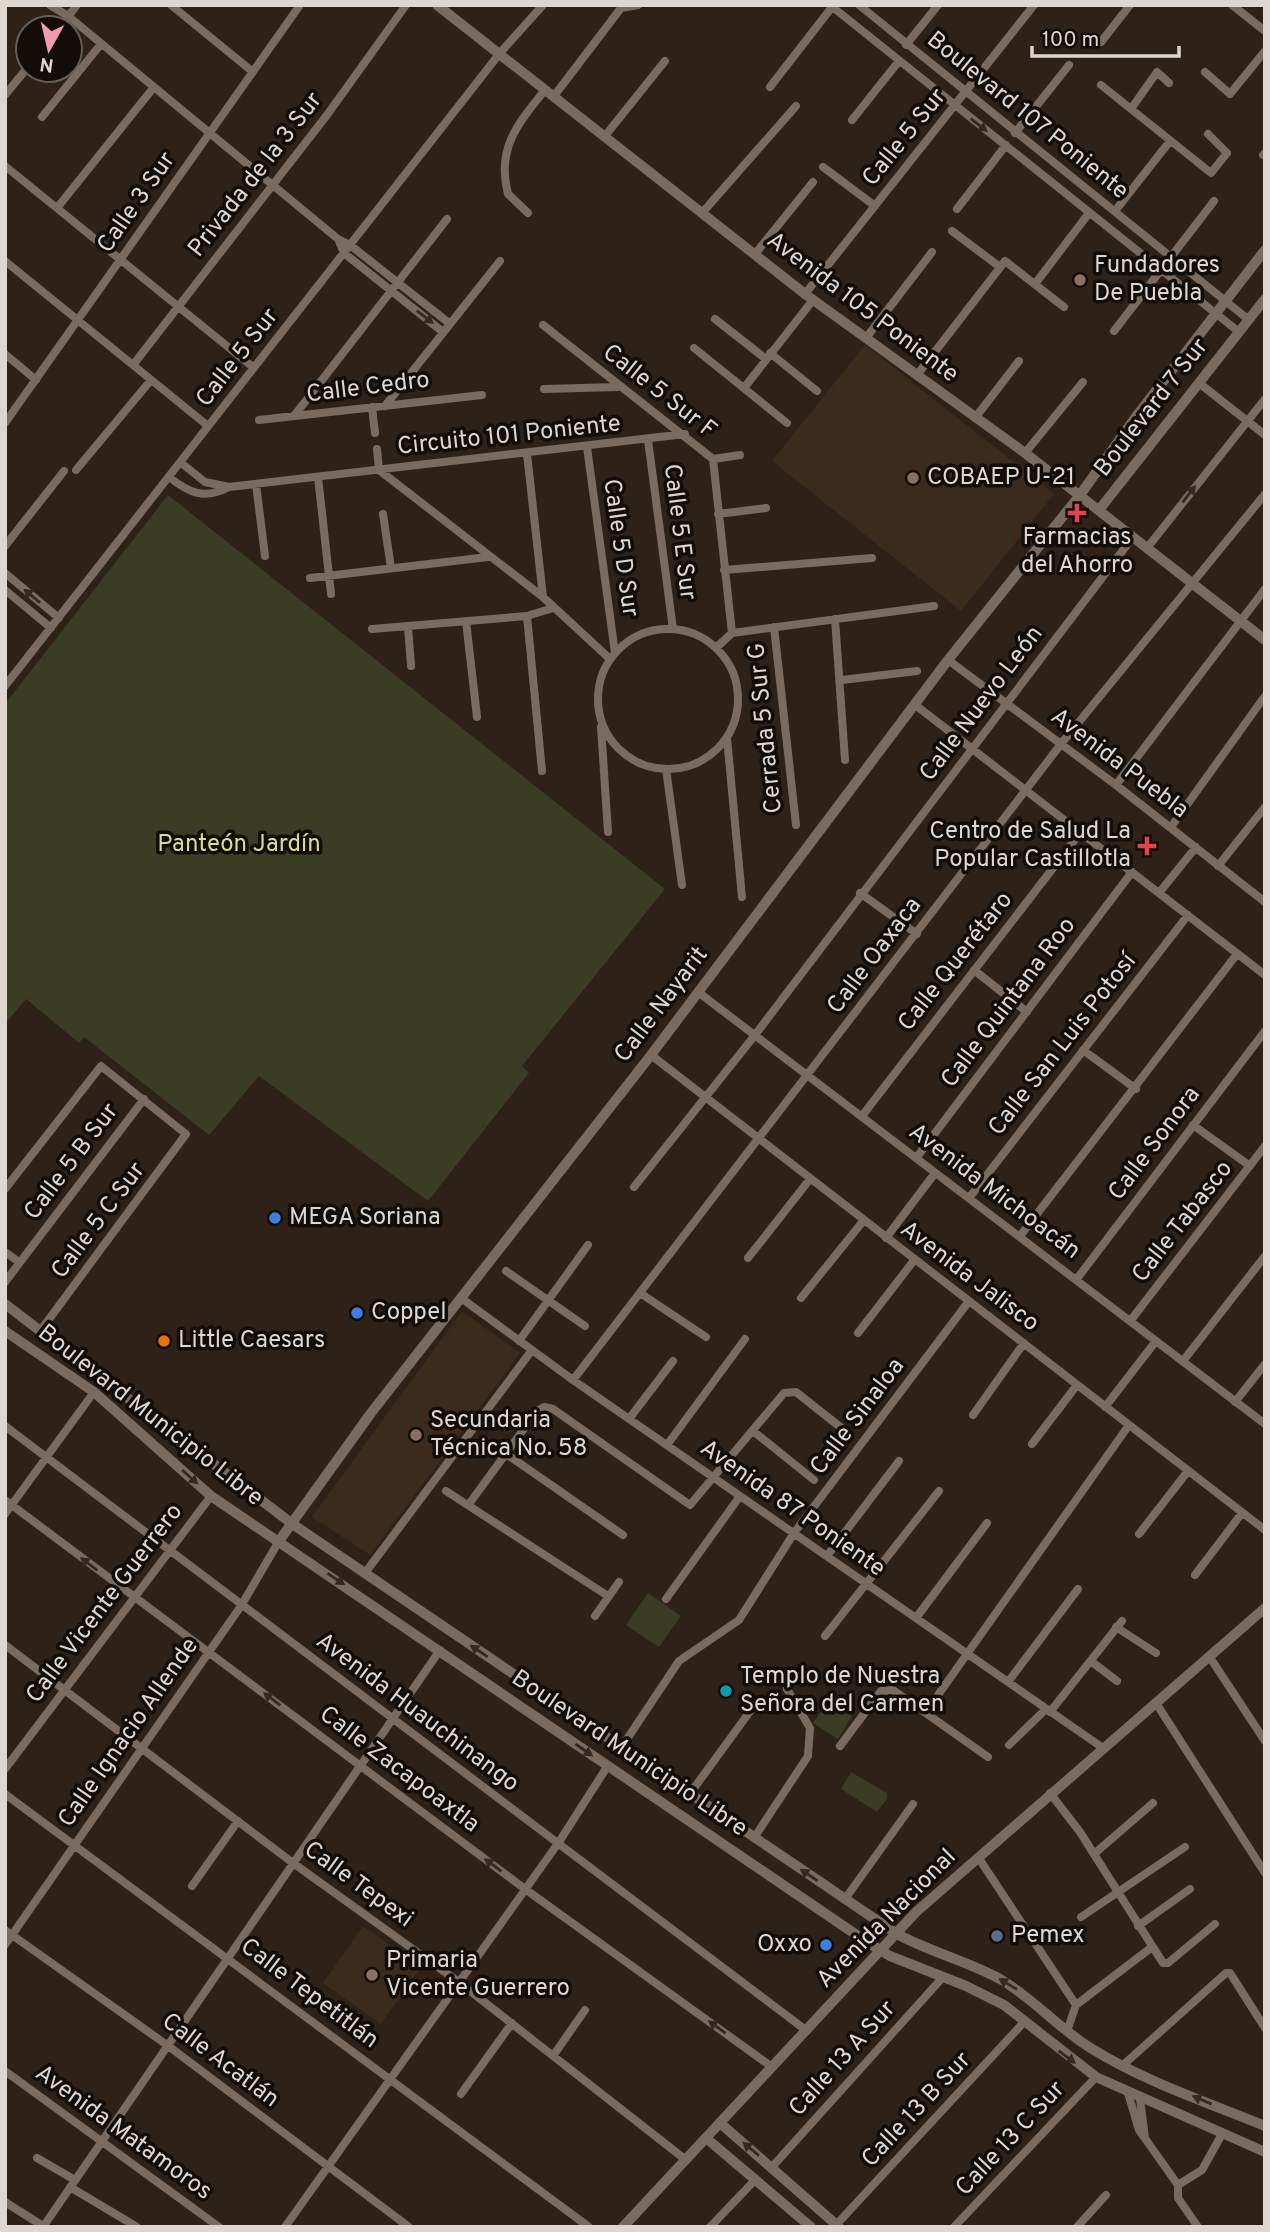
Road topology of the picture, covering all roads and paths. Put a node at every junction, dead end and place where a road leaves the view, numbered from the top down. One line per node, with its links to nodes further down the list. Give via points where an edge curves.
1 (171, 5): 26 (street)
2 (300, 5): 26 (street, Calle 3 Sur)
3 (406, 5): 50 (street, Privada de la 3 Sur)
4 (437, 5): 22 (street, Avenida 105 Poniente)
5 (544, 5): 22 (street)
6 (638, 5): 13 (street)
7 (859, 5): 14 (street, Boulevard 107 Poniente)
8 (938, 5): 20 (street)
9 (1034, 5): 33 (street, Calle 5 Sur)
10 (1130, 5): 18 (street)
11 (1232, 5): 16 (street)
12 (831, 6): 17 (street, Boulevard 107 Poniente); 31 (street)
13 (619, 7): 32 (street)
14 (884, 27): 17 (street); 20 (street, Boulevard 107 Poniente)
15 (84, 30): 19 (street)
16 (1265, 31)
17 (874, 40): 24 (street, Boulevard 107 Poniente)
18 (1101, 42)
19 (101, 44): 30 (street); 37 (street)
20 (906, 45): 33 (street, Boulevard 107 Poniente)
21 (1265, 51): 27 (street, via 1230,93)
22 (500, 53): 32 (street, Avenida 105 Poniente); 63 (street, Calle 5 Sur)
23 (665, 61): 42 (street)
24 (899, 61): 35 (street, Boulevard 107 Poniente); 38 (street)
25 (1069, 65): 39 (street)
26 (253, 72): 40 (street, Calle 3 Sur)
27 (1205, 72)
28 (1169, 83): 36 (street, via 1157,72)
29 (1101, 85): 36 (street)
30 (154, 87): 40 (street); 53 (street)
31 (770, 87)
32 (550, 93): 42 (street, Avenida 105 Poniente); 56 (street, via 512,134 507,146 508,194)
33 (965, 93): 35 (street, Calle 5 Sur); 39 (street, Boulevard 107 Poniente)
34 (796, 106): 57 (street)
35 (955, 106): 44 (street, Boulevard 107 Poniente, one-way to 44); 52 (street, Calle 5 Sur)
36 (1131, 109): 43 (street)
37 (41, 117)
38 (852, 120)
39 (1015, 133): 45 (street, Boulevard 107 Poniente)
40 (210, 134): 50 (street); 70 (street, Calle 3 Sur)
41 (1208, 134): 43 (street, via 1227,153 1211,173)
42 (605, 136): 57 (street, Avenida 105 Poniente)
43 (1170, 141): 55 (street)
44 (1006, 145): 48 (street, Boulevard 107 Poniente); 54 (street)
45 (1043, 154): 48 (street); 55 (street, Boulevard 107 Poniente)
46 (5, 166): 53 (street)
47 (823, 167): 52 (street)
48 (1032, 167): 58 (street, Boulevard 107 Poniente)
49 (813, 182): 68 (street)
50 (273, 186): 62 (street); 81 (street, Privada de la 3 Sur)
51 (1214, 201): 69 (street)
52 (875, 206): 78 (street, Calle 5 Sur)
53 (57, 208): 70 (street)
54 (957, 209)
55 (1115, 211): 61 (street, Boulevard 107 Poniente)
56 (528, 213)
57 (702, 213): 68 (street, Avenida 105 Poniente)
58 (1089, 213): 64 (street, Boulevard 107 Poniente); 76 (street)
59 (447, 219): 75 (street)
60 (952, 231): 73 (street)
61 (1145, 236): 64 (street); 69 (street, Boulevard 107 Poniente)
62 (338, 239): 63 (street); 67 (street)
63 (351, 245): 67 (street, Calle 5 Sur); 75 (street)
64 (1134, 249): 74 (street, Boulevard 107 Poniente)
65 (1265, 250): 80 (street, Boulevard 7 Sur)
66 (932, 252): 92 (street)
67 (344, 253): 77 (street); 98 (street, Calle 5 Sur)
68 (755, 254): 78 (street, Avenida 105 Poniente)
69 (1171, 257): 80 (street, Boulevard 107 Poniente)
70 (121, 260): 81 (street); 85 (street, Calle 3 Sur)
71 (5, 261): 85 (street)
72 (500, 261): 87 (street)
73 (1002, 264): 76 (street); 99 (street)
74 (1161, 270): 83 (street, Boulevard 107 Poniente); 90 (street)
75 (398, 282): 77 (street); 87 (street)
76 (1035, 284): 82 (street)
77 (391, 291): 89 (street, one-way to 89); 112 (street)
78 (809, 297): 92 (street, Avenida 105 Poniente); 95 (street, Calle 5 Sur)
79 (1265, 299): 86 (street, Boulevard 7 Sur)
80 (1225, 300): 83 (street, Boulevard 7 Sur); 86 (street, Boulevard 107 Poniente)
81 (178, 307): 97 (street, Privada de la 3 Sur); 98 (street)
82 (1064, 307)
83 (1214, 313): 91 (street, Boulevard 107 Poniente); 138 (street, Boulevard 7 Sur)
84 (715, 319): 95 (street)
85 (78, 320): 97 (street); 100 (street, Calle 3 Sur)
86 (1249, 320): 91 (street, Boulevard 7 Sur)
87 (449, 323): 89 (street)
88 (543, 325): 104 (street, Calle 5 Sur F)
89 (443, 331): 110 (street)
90 (1114, 331)
91 (1239, 332): 103 (street, Boulevard 7 Sur)
92 (866, 338): 99 (street, Avenida 105 Poniente)
93 (694, 348): 105 (street)
94 (5, 354): 100 (street)
95 (768, 356): 105 (street, Calle 5 Sur); 107 (street)
96 (1019, 360): 113 (street)
97 (134, 365): 101 (street)
98 (254, 368): 118 (street, Calle 5 Sur)
99 (916, 375): 113 (street, Avenida 105 Poniente)
100 (36, 380): 116 (street, Calle 3 Sur)
101 (151, 380): 118 (street); 130 (street)
102 (1083, 383): 125 (street)
103 (1199, 383): 115 (street); 140 (street, Boulevard 7 Sur)
104 (619, 387): 106 (street); 120 (street, Calle 5 Sur F)
105 (744, 388): 117 (street)
106 (544, 389)
107 (817, 391)
108 (482, 395): 110 (street, Calle Cedro)
109 (1265, 399): 115 (street)
110 (385, 406): 111 (street, Calle Cedro)
111 (372, 407): 112 (street, Calle Cedro); 119 (street)
112 (294, 416): 114 (street, Calle Cedro)
113 (975, 418): 125 (street, Avenida 105 Poniente)
114 (259, 420)
115 (1247, 421): 121 (street); 145 (street, one-way to 115)
116 (5, 423)
117 (787, 423)
118 (208, 426): 129 (street, Calle 5 Sur)
119 (375, 433)
120 (685, 434): 122 (street, Circuito 101 Poniente); 128 (street, Calle 5 Sur F)
121 (1265, 435)
122 (648, 440): 123 (street, Circuito 101 Poniente); 170 (street, Calle 5 E Sur)
123 (587, 447): 126 (street, Circuito 101 Poniente); 174 (street, Calle 5 D Sur)
124 (377, 449): 131 (street)
125 (1025, 453): 138 (street, Avenida 105 Poniente)
126 (527, 454): 131 (street, Circuito 101 Poniente); 158 (street)
127 (740, 454): 128 (street)
128 (713, 459): 142 (street, Calle 5 Sur F)
129 (180, 462): 133 (street, Calle 5 Sur); 136 (street, Circuito 101 Poniente, via 205,482)
130 (76, 470)
131 (379, 470): 134 (street, Circuito 101 Poniente); 147 (street, Circuito 101 Poniente)
132 (64, 471): 144 (street)
133 (169, 477): 136 (street, Circuito 101 Poniente, via 197,495); 162 (street, Calle 5 Sur)
134 (318, 477): 135 (street, Circuito 101 Poniente); 152 (street)
135 (256, 484): 136 (street, Circuito 101 Poniente); 146 (street)
136 (229, 487)
137 (1265, 494): 154 (street, Calle Oaxaca)
138 (1080, 495): 140 (street, Avenida 105 Poniente); 175 (street, Calle Nayarit)
139 (766, 508): 142 (street)
140 (1099, 510): 143 (street, Avenida 105 Poniente)
141 (383, 514): 149 (street)
142 (718, 514): 150 (street, Calle 5 Sur F)
143 (1133, 537): 145 (street, Avenida 105 Poniente); 181 (street, Calle Nuevo León)
144 (5, 546)
145 (1147, 548): 154 (street, Avenida 105 Poniente)
146 (265, 556)
147 (488, 557): 149 (street); 158 (street, Circuito 101 Poniente)
148 (872, 558): 150 (street)
149 (391, 568): 152 (street)
150 (724, 570): 171 (street, Calle 5 Sur F)
151 (5, 573): 162 (street, one-way to 151)
152 (330, 575): 153 (street); 157 (street)
153 (310, 578)
154 (1193, 582): 165 (street, Avenida 105 Poniente); 186 (street, Calle Oaxaca)
155 (1265, 589): 165 (street)
156 (5, 590): 168 (street)
157 (331, 594)
158 (543, 597): 160 (street, Circuito 101 Poniente)
159 (934, 607): 163 (street)
160 (553, 608): 161 (street); 174 (street, Circuito 101 Poniente)
161 (527, 616): 164 (street); 190 (street)
162 (59, 618): 168 (street, Calle 5 Sur)
163 (835, 619): 167 (street); 178 (street)
164 (466, 621): 166 (street); 183 (street)
165 (1239, 621): 172 (street, Avenida 105 Poniente); 191 (street)
166 (408, 627): 169 (street); 176 (street)
167 (774, 627): 171 (street); 194 (street, Cerrada 5 Sur G)
168 (51, 628): 179 (street, Calle 5 Sur)
169 (372, 629)
170 (673, 629): 173 (street, via 696,635); 174 (street, via 647,632)
171 (732, 633): 173 (street)
172 (1265, 640)
173 (716, 648): 185 (street, via 728,662 739,696)
174 (613, 656): 184 (street, via 598,689)
175 (947, 660): 181 (street, Avenida Puebla); 182 (street, Calle Nayarit)
176 (411, 666)
177 (917, 671): 178 (street)
178 (842, 680): 188 (street)
179 (5, 686)
180 (1265, 696): 195 (street)
181 (1007, 704): 186 (street, Avenida Puebla); 187 (street, Calle Nuevo León)
182 (914, 705): 187 (street); 211 (street, Calle Nayarit)
183 (477, 718)
184 (601, 720): 189 (street, via 608,736 626,755 649,767); 196 (street)
185 (727, 738): 189 (street, via 702,761); 204 (street)
186 (1061, 744): 191 (street, Avenida Puebla); 192 (street, Calle Oaxaca)
187 (973, 750): 192 (street); 202 (street, Calle Nuevo León)
188 (845, 761)
189 (666, 769): 201 (street)
190 (542, 771)
191 (1116, 785): 195 (street, Avenida Puebla)
192 (1026, 791): 197 (street); 207 (street, Calle Oaxaca)
193 (1265, 807): 199 (street)
194 (796, 825)
195 (1171, 827): 198 (street, Avenida Puebla)
196 (608, 832)
197 (1080, 833): 200 (street); 209 (street, Calle Querétaro)
198 (1196, 847): 199 (street, Avenida Puebla); 203 (street)
199 (1218, 866): 205 (street, Avenida Puebla)
200 (1132, 872): 203 (street); 212 (street, Calle Quintana Roo)
201 (681, 885)
202 (860, 893): 207 (street); 214 (street, Calle Nuevo León)
203 (1159, 893): 206 (street)
204 (741, 897)
205 (1265, 902)
206 (1188, 915): 208 (street); 215 (street, Calle San Luis Potosí)
207 (917, 934): 217 (street, Calle Oaxaca)
208 (1237, 954): 210 (street); 218 (street)
209 (974, 970): 212 (street); 221 (street, Calle Querétaro)
210 (1265, 975)
211 (698, 992): 214 (street, Avenida Michoacán); 216 (street, Calle Nayarit)
212 (1027, 1012): 225 (street, Calle Quintana Roo)
213 (1265, 1031): 222 (street, Calle Sonora)
214 (755, 1035): 217 (street, Avenida Michoacán); 220 (street, Calle Nuevo León)
215 (1083, 1050): 218 (street); 231 (street, Calle San Luis Potosí)
216 (651, 1055): 220 (street, Avenida Jalisco); 245 (street, Calle Nayarit)
217 (808, 1076): 221 (street, Avenida Michoacán); 223 (street, Calle Oaxaca)
218 (1136, 1089): 233 (street)
219 (145, 1099): 230 (street, via 101,1066); 240 (street, Calle 5 B Sur); 252 (street, Calle 5 C Sur, via 186,1134)
220 (706, 1099): 223 (street, Avenida Jalisco); 229 (street, Calle Nuevo León)
221 (862, 1116): 225 (street, Avenida Michoacán)
222 (1194, 1125): 226 (street); 242 (street, Calle Sonora)
223 (757, 1140): 228 (street, Avenida Jalisco); 244 (street, Calle Oaxaca)
224 (1265, 1146): 226 (street, Calle Tabasco)
225 (917, 1157): 227 (street, Avenida Michoacán)
226 (1250, 1166): 250 (street, Calle Tabasco)
227 (936, 1173): 231 (street, Avenida Michoacán); 234 (street)
228 (810, 1179): 232 (street, Avenida Jalisco); 238 (street)
229 (634, 1187)
230 (5, 1189)
231 (969, 1198): 233 (street, Avenida Michoacán)
232 (864, 1220): 234 (street, Avenida Jalisco); 246 (street)
233 (1020, 1236): 242 (street, Avenida Michoacán)
234 (886, 1238): 239 (street, Avenida Jalisco)
235 (588, 1245): 247 (street)
236 (5, 1252): 240 (street)
237 (1265, 1256): 262 (street)
238 (748, 1258)
239 (915, 1259): 248 (street, Avenida Jalisco); 254 (street)
240 (19, 1262): 243 (street, Calle 5 B Sur)
241 (506, 1271): 247 (street)
242 (1076, 1280): 250 (street, Avenida Michoacán)
243 (5, 1282)
244 (640, 1293): 255 (street); 264 (street, Calle Oaxaca)
245 (461, 1298): 257 (street, Avenida 87 Poniente); 292 (street, Calle Nayarit)
246 (801, 1298)
247 (548, 1299): 251 (street); 257 (street)
248 (969, 1301): 259 (street, Avenida Jalisco); 295 (street, Calle Sinaloa)
249 (5, 1304): 252 (main road, Boulevard Municipio Libre)
250 (1131, 1321): 258 (street, Avenida Michoacán)
251 (585, 1326)
252 (41, 1330): 292 (main road, Boulevard Municipio Libre)
253 (5, 1331): 266 (main road, Boulevard Municipio Libre)
254 (858, 1333)
255 (706, 1337)
256 (744, 1339): 277 (street)
257 (519, 1341): 260 (street, Avenida 87 Poniente)
258 (1156, 1341): 262 (street, Avenida Michoacán); 268 (street)
259 (1024, 1343): 265 (street, Avenida Jalisco); 269 (street)
260 (532, 1350): 264 (street, Avenida 87 Poniente); 301 (street)
261 (673, 1360): 270 (street)
262 (1183, 1361): 267 (street, Avenida Michoacán)
263 (1265, 1364): 267 (street)
264 (573, 1380): 270 (street, Avenida 87 Poniente)
265 (1077, 1385): 268 (street, Avenida Jalisco); 276 (street)
266 (94, 1392): 279 (street); 286 (main road, Boulevard Municipio Libre, one-way to 286)
267 (1235, 1402): 271 (street, Avenida Michoacán)
268 (1105, 1407): 272 (street, Avenida Jalisco)
269 (973, 1415)
270 (629, 1419): 277 (street, Avenida 87 Poniente)
271 (1265, 1424)
272 (1129, 1425): 281 (street, Avenida Jalisco); 317 (street)
273 (5, 1426): 279 (street, Avenida Huauchinango)
274 (753, 1431): 275 (street, via 785,1394 796,1392); 282 (street); 283 (street)
275 (849, 1434)
276 (1032, 1444)
277 (667, 1446): 282 (street, Avenida 87 Poniente)
278 (505, 1453): 282 (street, via 544,1407 685,1503 694,1503); 289 (street); 297 (street)
279 (50, 1457): 288 (street); 299 (street, Avenida Huauchinango)
280 (899, 1461): 300 (street)
281 (1188, 1471): 290 (street, Avenida Jalisco); 296 (street)
282 (714, 1478): 287 (street, Avenida 87 Poniente)
283 (814, 1480)
284 (446, 1491): 289 (street)
285 (939, 1491): 304 (street)
286 (211, 1496): 298 (main road, Boulevard Municipio Libre); 299 (street, Calle Vicente Guerrero)
287 (740, 1496): 295 (street, Avenida 87 Poniente); 308 (street)
288 (8, 1502): 291 (street); 307 (street, Calle Zacapoaxtla, one-way to 288)
289 (469, 1504): 306 (street)
290 (1242, 1513): 294 (street, Avenida Jalisco); 302 (street)
291 (5, 1514)
292 (291, 1523): 298 (street, Calle Nayarit); 301 (main road, Boulevard Municipio Libre)
293 (987, 1523): 312 (street)
294 (1265, 1530)
295 (794, 1533): 300 (street, Avenida 87 Poniente); 334 (street, Calle Sinaloa, via 739,1620 679,1661)
296 (1139, 1534)
297 (623, 1535)
298 (279, 1541): 309 (street, Calle Ignacio Allende); 315 (main road, Boulevard Municipio Libre, one-way to 315)
299 (167, 1551): 307 (street, Calle Vicente Guerrero); 309 (street, Avenida Huauchinango)
300 (827, 1556): 304 (street, Avenida 87 Poniente)
301 (365, 1573): 334 (main road, Boulevard Municipio Libre, one-way to 301)
302 (1195, 1575)
303 (619, 1582): 306 (street)
304 (865, 1583): 312 (street, Avenida 87 Poniente); 313 (street)
305 (1078, 1589): 322 (street)
306 (608, 1596): 311 (street)
307 (133, 1597): 316 (street, Calle Zacapoaxtla); 324 (street, Calle Vicente Guerrero)
308 (666, 1600)
309 (241, 1606): 316 (street, Calle Ignacio Allende); 329 (street, Avenida Huauchinango)
310 (1263, 1614): 319 (main road, Avenida Nacional)
311 (595, 1616)
312 (916, 1618): 317 (street, Avenida 87 Poniente)
313 (825, 1636)
314 (5, 1645): 324 (street, Calle Tepexi)
315 (440, 1650): 329 (street); 338 (main road, Boulevard Municipio Libre, one-way to 338)
316 (209, 1651): 333 (street, Calle Ignacio Allende); 337 (street, Calle Zacapoaxtla, one-way to 316)
317 (966, 1653): 322 (street, Avenida 87 Poniente); 328 (street)
318 (1156, 1653): 320 (street, via 1119,1624)
319 (1209, 1656): 326 (main road, Avenida Nacional); 330 (street)
320 (1092, 1662): 321 (street); 327 (street)
321 (1116, 1681)
322 (1008, 1682): 327 (street, Avenida 87 Poniente)
323 (787, 1689): 346 (street, via 810,1728 810,1746 800,1773)
324 (64, 1690): 333 (street, Calle Tepexi); 339 (street, Calle Vicente Guerrero)
325 (760, 1699): 342 (street)
326 (1156, 1703): 335 (main road, Avenida Nacional); 353 (street)
327 (1048, 1710): 331 (street); 335 (street, Avenida 87 Poniente)
328 (926, 1712): 332 (street, via 893,1689 881,1691); 336 (street)
329 (392, 1719): 337 (street); 347 (street, Avenida Huauchinango)
330 (1265, 1741)
331 (1009, 1745)
332 (840, 1746)
333 (140, 1748): 345 (street, Calle Tepexi); 348 (street, Calle Ignacio Allende)
334 (621, 1748): 342 (main road, Boulevard Municipio Libre)
335 (1103, 1748): 341 (main road, Avenida Nacional)
336 (988, 1757)
337 (360, 1765): 352 (street); 355 (street, Calle Zacapoaxtla, one-way to 337)
338 (607, 1767): 347 (street); 366 (main road, Boulevard Municipio Libre)
339 (5, 1769)
340 (5, 1794): 348 (street, Calle Tepetitlán)
341 (1050, 1794): 350 (street); 351 (main road, Avenida Nacional)
342 (689, 1795): 346 (main road, Boulevard Municipio Libre)
343 (1153, 1803): 350 (street)
344 (913, 1804): 358 (street)
345 (238, 1821): 352 (street, Calle Tepexi); 354 (street)
346 (754, 1838): 358 (main road, Boulevard Municipio Libre, one-way to 346)
347 (559, 1842): 355 (street); 375 (street, Avenida Huauchinango)
348 (74, 1845): 362 (street, Calle Ignacio Allende); 367 (street, Calle Tepetitlán)
349 (1185, 1846): 357 (street)
350 (1094, 1854): 357 (street)
351 (978, 1857): 363 (main road, Avenida Nacional); 370 (street)
352 (293, 1863): 367 (street); 369 (street, Calle Tepexi)
353 (1265, 1872)
354 (191, 1886)
355 (525, 1889): 369 (street); 380 (street, Calle Zacapoaxtla, one-way to 355)
356 (1190, 1889): 361 (street)
357 (1116, 1891): 359 (street); 361 (street)
358 (845, 1899): 363 (main road, Boulevard Municipio Libre)
359 (1081, 1917)
360 (1215, 1924): 365 (street, via 1168,1963 1163,1964)
361 (1138, 1926): 365 (street)
362 (9, 1933): 364 (street, Calle Ignacio Allende); 377 (street, Calle Acatlán)
363 (897, 1934): 366 (main road, Avenida Nacional); 376 (main road, Boulevard Municipio Libre, one-way to 363, via 996,1977)
364 (5, 1945)
365 (1152, 1947): 370 (street)
366 (881, 1951): 368 (main road, Boulevard Municipio Libre); 375 (main road, Avenida Nacional)
367 (228, 1958): 377 (street); 383 (street, Calle Tepetitlán)
368 (943, 1977): 372 (main road, Boulevard Municipio Libre, via 985,1994); 397 (street, Calle 13 A Sur)
369 (460, 1983): 373 (street, Calle Tepexi); 383 (street)
370 (1076, 2005): 376 (street)
371 (585, 2010): 378 (street)
372 (1025, 2021): 382 (main road, Boulevard Municipio Libre, one-way to 382); 404 (street, Calle 13 B Sur)
373 (512, 2023): 378 (street, Calle Tepexi); 385 (street)
374 (1265, 2028): 379 (street, via 1230,1973 1221,1976)
375 (807, 2031): 380 (main road, Avenida Nacional)
376 (1067, 2031): 379 (main road, Boulevard Municipio Libre)
377 (167, 2045): 392 (street); 396 (street, Calle Acatlán)
378 (554, 2056): 395 (street, Calle Tepexi)
379 (1122, 2066): 388 (main road, Boulevard Municipio Libre, one-way to 379)
380 (772, 2067): 387 (main road, Avenida Nacional)
381 (5, 2071): 392 (street, Avenida Matamoros)
382 (1096, 2077): 384 (main road, Boulevard Municipio Libre); 413 (street, Calle 13 C Sur)
383 (391, 2079): 396 (street); 410 (street, Calle Tepetitlán)
384 (1128, 2093): 386 (main road, Boulevard Municipio Libre); 391 (street)
385 (461, 2094)
386 (1140, 2099): 389 (main road, Boulevard Municipio Libre); 391 (street)
387 (720, 2123): 390 (main road, Avenida Nacional); 397 (street, one-way to 387)
388 (1265, 2126)
389 (1222, 2134): 393 (main road, Boulevard Municipio Libre); 400 (street, via 1202,2170)
390 (706, 2138): 395 (main road, Avenida Nacional); 398 (street)
391 (1145, 2138): 400 (street)
392 (102, 2140): 399 (street); 407 (street, Avenida Matamoros)
393 (1265, 2152)
394 (37, 2158): 399 (street)
395 (685, 2160): 411 (main road, Avenida Nacional)
396 (328, 2167): 408 (street); 409 (street, Calle Acatlán)
397 (772, 2167): 404 (street)
398 (756, 2179): 403 (street); 412 (street)
399 (72, 2184): 405 (street); 406 (street)
400 (1178, 2185): 415 (street, via 1178,2198)
401 (1106, 2195): 414 (street)
402 (5, 2202): 405 (street)
403 (807, 2225)
404 (838, 2226)
405 (43, 2227)
406 (137, 2227)
407 (219, 2227)
408 (285, 2227)
409 (409, 2227)
410 (589, 2227)
411 (623, 2227)
412 (710, 2227)
413 (954, 2227)
414 (1077, 2227)
415 (1198, 2227)

